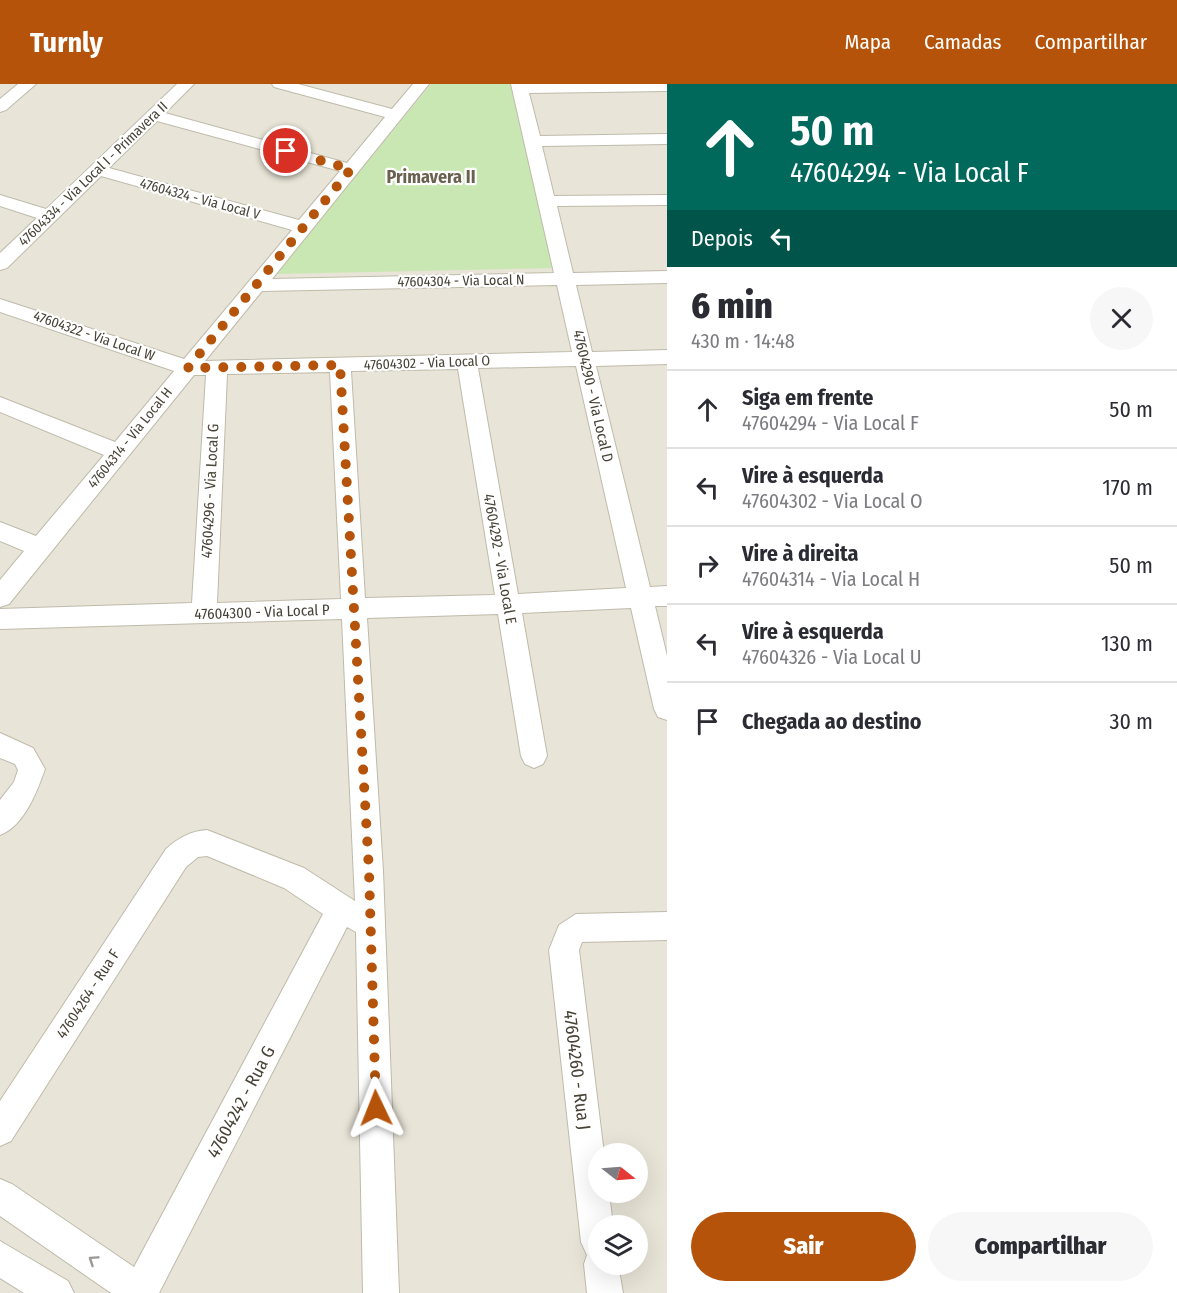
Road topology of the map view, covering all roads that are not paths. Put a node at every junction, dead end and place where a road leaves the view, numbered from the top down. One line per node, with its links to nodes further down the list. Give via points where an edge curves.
1 (28, 84): 7 (street)
2 (186, 84): 8 (street, 47604334 - Via Local I - Primavera II)
3 (280, 84): 9 (street)
4 (421, 84): 9 (street, 47604314 - Via Local H)
5 (519, 86): 6 (street); 11 (street, 47604290 - Via Local D)
6 (667, 86)
7 (4, 99)
8 (154, 114): 12 (street); 13 (street, 47604334 - Via Local I - Primavera II)
9 (395, 116): 12 (street, 47604314 - Via Local H)
10 (667, 139): 11 (street)
11 (532, 141): 16 (street, 47604290 - Via Local D)
12 (351, 169): 18 (street, 47604314 - Via Local H)
13 (97, 170): 17 (street, 47604334 - Via Local I - Primavera II); 18 (street, 47604324 - Via Local V)
14 (0, 200): 17 (street)
15 (667, 200): 16 (street)
16 (547, 201): 21 (street, 47604290 - Via Local D)
17 (50, 216): 19 (street, 47604334 - Via Local I - Primavera II)
18 (303, 227): 22 (street, 47604314 - Via Local H)
19 (0, 264)
20 (667, 277): 21 (street, 47604304 - Via Local N)
21 (565, 279): 22 (street, 47604304 - Via Local N); 25 (street, 47604290 - Via Local D)
22 (256, 285): 28 (street, 47604314 - Via Local H)
23 (0, 305): 28 (street, 47604322 - Via Local W)
24 (667, 357): 25 (street, 47604302 - Via Local O)
25 (584, 359): 26 (street, 47604302 - Via Local O); 34 (street, 47604290 - Via Local D)
26 (467, 362): 27 (street, 47604302 - Via Local O); 37 (street, 47604292 - Via Local E)
27 (340, 365): 29 (street, 47604302 - Via Local O); 38 (street)
28 (188, 368): 29 (street, 47604302 - Via Local O); 31 (street, 47604314 - Via Local H)
29 (217, 369): 39 (street, 47604296 - Via Local G)
30 (0, 404): 31 (street)
31 (119, 452): 33 (street, 47604314 - Via Local H)
32 (0, 531): 33 (street)
33 (40, 548): 36 (street, 47604314 - Via Local H)
34 (640, 596): 35 (street, 47604300 - Via Local P); 37 (street, 47604300 - Via Local P); 41 (street, 47604290 - Via Local D)
35 (667, 596)
36 (0, 597)
37 (507, 604): 38 (street, 47604300 - Via Local P); 43 (street, 47604292 - Via Local E)
38 (354, 608): 39 (street, 47604300 - Via Local P); 46 (street)
39 (204, 614): 40 (street, 47604300 - Via Local P)
40 (0, 620)
41 (667, 709)
42 (0, 745): 44 (street, via 24,756 32,769 25,789)
43 (534, 756)
44 (0, 822)
45 (340, 909): 46 (street); 48 (street, 47604264 - Rua F, via 294,878 219,847 195,843 176,858); 53 (street, 47604242 - Rua G)
46 (370, 924): 55 (street)
47 (667, 926): 50 (street, 47604260 - Rua J, via 576,928 568,935 564,962)
48 (0, 1130)
49 (0, 1196): 53 (street, one-way to 49)
50 (595, 1215)
51 (0, 1258): 54 (street)
52 (603, 1275): 56 (street)
53 (140, 1292)
54 (56, 1293)
55 (381, 1293)
56 (605, 1293)

